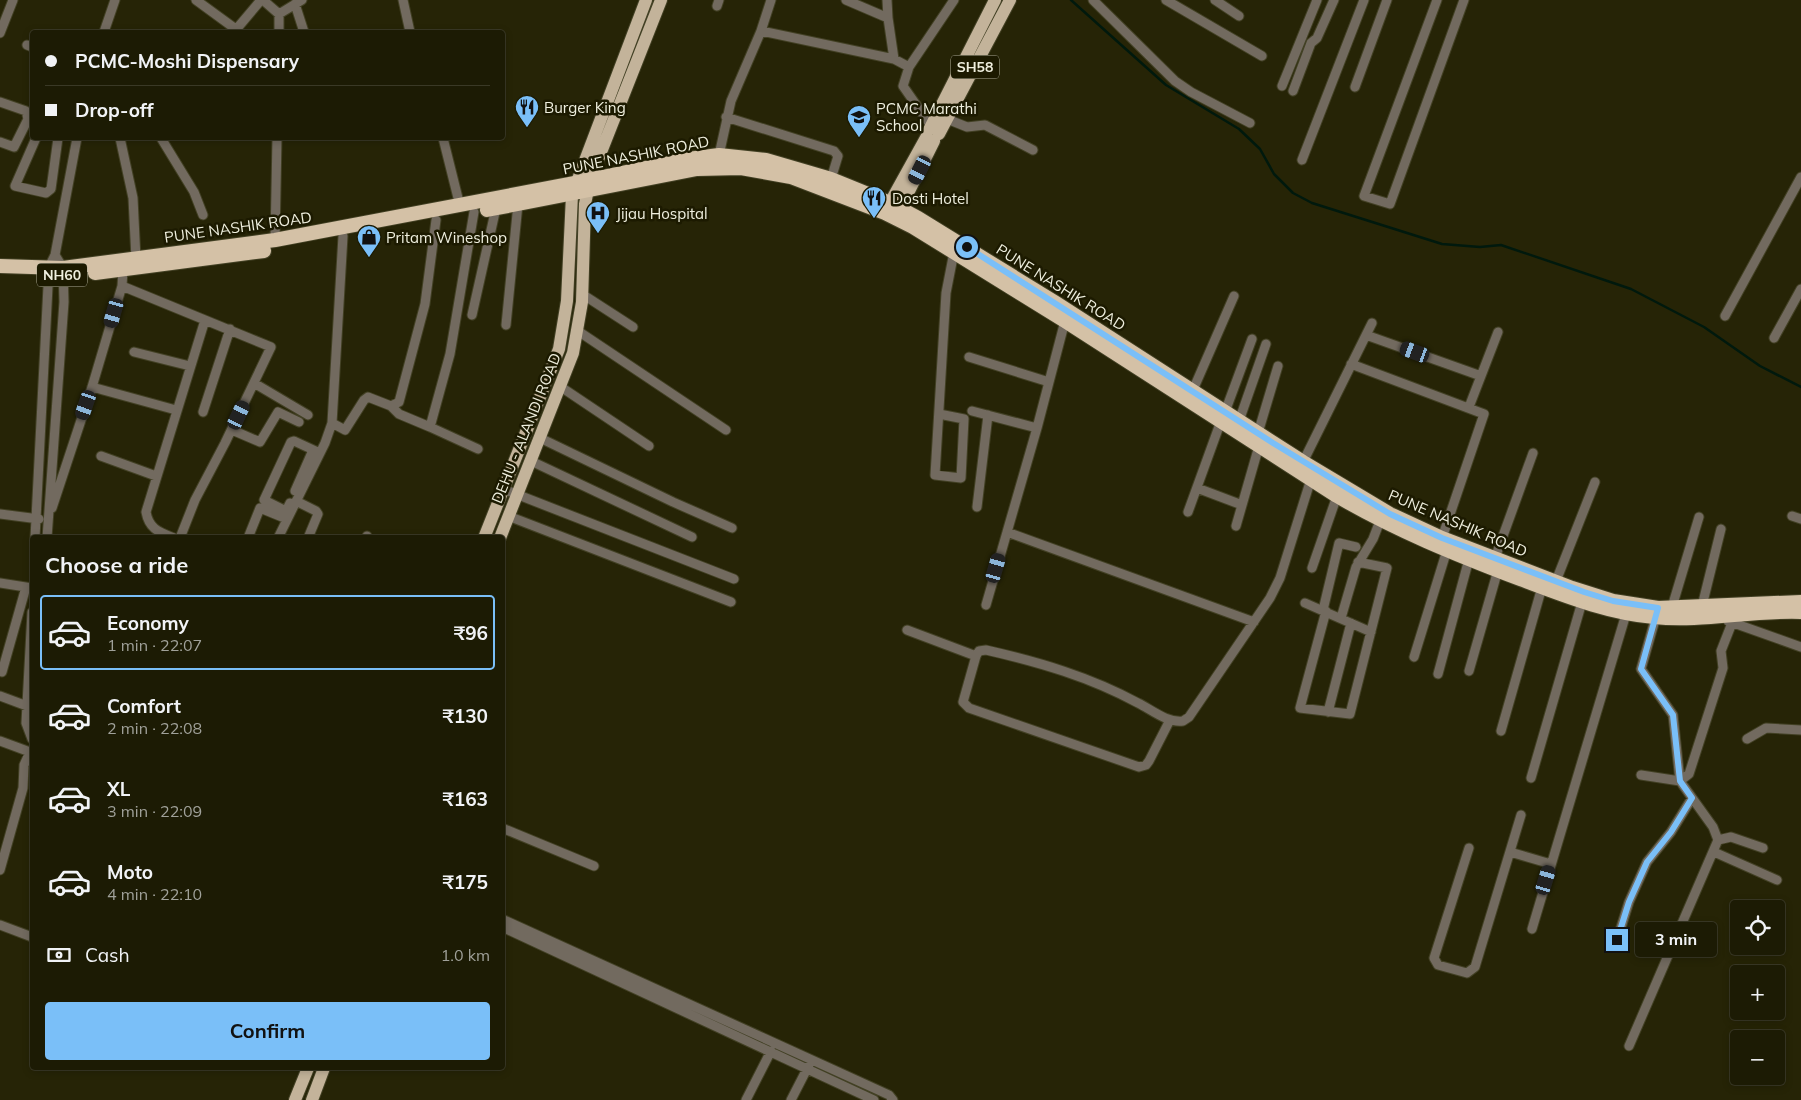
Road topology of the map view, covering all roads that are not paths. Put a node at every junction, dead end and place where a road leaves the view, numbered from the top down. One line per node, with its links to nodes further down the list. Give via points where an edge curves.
1 (13, 0): 34 (street)
2 (115, 0): 27 (street)
3 (196, 0): 28 (street)
4 (262, 0): 24 (street); 29 (street)
5 (403, 0): 32 (street)
6 (646, 0): 60 (main road, DEHU - ALANDI ROAD)
7 (661, 0): 59 (main road, DEHU - ALANDI ROAD)
8 (771, 0): 33 (street)
9 (846, 0): 26 (street)
10 (887, 0): 26 (street)
11 (954, 0): 37 (street)
12 (995, 0): 45 (main road, SH58)
13 (1010, 0): 43 (main road, SH58)
14 (1093, 0): 44 (street, via 1175,81)
15 (1166, 0): 35 (street)
16 (1215, 0): 25 (street)
17 (1318, 0): 38 (street)
18 (1334, 0): 40 (street, via 1317,38 1311,43)
19 (1364, 0): 56 (street)
20 (1387, 0): 39 (street)
21 (1437, 0): 22 (street, via 1364,196 1390,204)
22 (1464, 0)
23 (300, 1): 24 (street); 31 (street)
24 (279, 14): 30 (street)
25 (1239, 16)
26 (888, 18): 36 (street)
27 (107, 30)
28 (234, 30)
29 (236, 30)
30 (279, 30)
31 (304, 30)
32 (410, 30)
33 (762, 30): 36 (street); 42 (street)
34 (0, 33)
35 (1262, 56)
36 (894, 59): 37 (street)
37 (909, 67): 45 (street, via 903,86)
38 (1282, 86)
39 (1355, 87)
40 (1294, 91)
41 (0, 102): 53 (street, via 26,111 28,119 14,147)
42 (726, 117): 55 (street); 58 (street, via 834,151 838,156)
43 (947, 119): 45 (main road, SH58); 54 (street, via 967,127 985,125)
44 (1250, 123)
45 (932, 133): 64 (main road, SH58)
46 (35, 140): 47 (street, via 15,186 46,193 51,189)
47 (58, 140)
48 (76, 140): 73 (street)
49 (120, 140): 71 (street, via 133,198)
50 (162, 140): 66 (street, via 194,192)
51 (277, 140): 69 (street)
52 (444, 140): 62 (street)
53 (0, 142)
54 (1032, 150)
55 (719, 155): 58 (highway, PUNE NASHIK ROAD / NH60, via 766,160); 59 (highway, PUNE NASHIK ROAD / NH60, via 688,159)
56 (1302, 160)
57 (1801, 177): 81 (street)
58 (831, 179): 64 (highway, PUNE NASHIK ROAD / NH60)
59 (589, 186): 60 (highway, PUNE NASHIK ROAD / NH60); 64 (highway, PUNE NASHIK ROAD / NH60, via 697,169 741,168 791,177); 78 (main road, DEHU - ALANDI ROAD)
60 (573, 189): 61 (highway, PUNE NASHIK ROAD / NH60); 62 (highway, PUNE NASHIK ROAD / NH60); 134 (main road, DEHU - ALANDI ROAD, via 567,301 559,349)
61 (518, 204): 63 (highway, PUNE NASHIK ROAD / NH60); 85 (street)
62 (460, 206): 69 (highway, PUNE NASHIK ROAD / NH60)
63 (496, 208): 65 (highway, PUNE NASHIK ROAD / NH60); 80 (street)
64 (893, 210): 70 (highway, PUNE NASHIK ROAD / NH60); 104 (highway, PUNE NASHIK ROAD / NH60, via 984,257)
65 (474, 212): 67 (highway, PUNE NASHIK ROAD / NH60); 117 (street, via 450,354)
66 (203, 215)
67 (436, 220): 68 (highway, PUNE NASHIK ROAD / NH60); 105 (street, via 425,304 399,402)
68 (343, 236): 74 (highway, PUNE NASHIK ROAD / NH60, via 222,258); 116 (street)
69 (275, 240): 71 (highway, PUNE NASHIK ROAD / NH60)
70 (954, 252): 83 (highway, PUNE NASHIK ROAD / NH60); 110 (street, via 946,293)
71 (136, 259): 73 (highway, PUNE NASHIK ROAD / NH60)
72 (0, 266): 73 (highway, PUNE NASHIK ROAD / NH60)
73 (56, 268): 74 (highway, PUNE NASHIK ROAD / NH60); 75 (highway, PUNE NASHIK ROAD / NH60); 144 (street); 146 (street, via 64,302)
74 (123, 270): 76 (street)
75 (0, 275)
76 (122, 286): 82 (street); 102 (street)
77 (1801, 289): 91 (street)
78 (582, 294): 86 (street); 88 (main road, DEHU - ALANDI ROAD)
79 (1234, 296): 104 (street)
80 (472, 315)
81 (1725, 316)
82 (205, 320): 87 (street); 97 (street)
83 (1065, 321): 100 (street); 113 (highway, PUNE NASHIK ROAD / NH60)
84 (1372, 323): 90 (street)
85 (506, 325)
86 (633, 327)
87 (230, 329): 101 (street, via 271,347); 109 (street)
88 (578, 331): 103 (main road, DEHU - ALANDI ROAD); 120 (street)
89 (1498, 332): 99 (street)
90 (1366, 335): 96 (street); 99 (street)
91 (1774, 338)
92 (1252, 339): 113 (street)
93 (1266, 344): 114 (street)
94 (134, 352): 97 (street)
95 (969, 357): 100 (street)
96 (1351, 364): 106 (street); 129 (street)
97 (190, 366): 107 (street)
98 (1278, 366): 122 (street)
99 (1481, 376): 106 (street)
100 (1049, 382): 118 (street)
101 (254, 383): 111 (street); 119 (street)
102 (92, 387): 107 (street); 146 (street)
103 (561, 387): 121 (main road, DEHU - ALANDI ROAD); 123 (street)
104 (1193, 390): 113 (highway, PUNE NASHIK ROAD / NH60)
105 (391, 406): 116 (street, via 368,397 345,430); 117 (street, via 399,414)
106 (1469, 407): 162 (street, via 1481,411 1484,418)
107 (176, 410): 130 (street)
108 (972, 411): 112 (street)
109 (203, 412)
110 (939, 414): 110 (street, via 935,475 961,478 964,420)
111 (308, 415)
112 (988, 415): 118 (street); 139 (street)
113 (1223, 416): 114 (highway, PUNE NASHIK ROAD / NH60); 122 (highway, PUNE NASHIK ROAD / NH60); 133 (street)
114 (1239, 421): 122 (highway, PUNE NASHIK ROAD / NH60)
115 (299, 422): 119 (street, via 278,412 260,442)
116 (332, 423): 125 (street)
117 (430, 427): 124 (street)
118 (1037, 428): 151 (street)
119 (232, 430): 155 (street, via 199,491)
120 (726, 430)
121 (540, 438): 128 (main road, DEHU - ALANDI ROAD); 149 (street)
122 (1259, 440): 129 (highway, PUNE NASHIK ROAD / NH60); 131 (highway, PUNE NASHIK ROAD / NH60); 138 (street)
123 (649, 446)
124 (478, 448)
125 (317, 451): 125 (street, via 286,511 265,501 291,442); 137 (street)
126 (1533, 453): 166 (street)
127 (101, 456): 130 (street)
128 (530, 461): 135 (main road, DEHU - ALANDI ROAD); 161 (street)
129 (1303, 462): 162 (highway, PUNE NASHIK ROAD / NH60)
130 (156, 476): 154 (street, via 146,512 153,529)
131 (1311, 479): 136 (highway, PUNE NASHIK ROAD / NH60); 186 (street, via 1280,578)
132 (1595, 482): 169 (street)
133 (1197, 488): 138 (street); 140 (street)
134 (504, 489): 135 (street); 159 (main road, DEHU - ALANDI ROAD)
135 (516, 494): 142 (main road, DEHU - ALANDI ROAD); 168 (street)
136 (1337, 496): 147 (highway, PUNE NASHIK ROAD / NH60); 167 (street)
137 (296, 501): 145 (street); 158 (street, via 318,514)
138 (1242, 505): 148 (street)
139 (976, 507)
140 (1188, 512)
141 (0, 514): 144 (street)
142 (508, 516): 160 (main road, DEHU - ALANDI ROAD); 173 (street)
143 (1699, 517): 179 (street)
144 (35, 519): 146 (street); 152 (street)
145 (287, 519): 156 (street, via 260,508); 157 (street)
146 (48, 520): 153 (street)
147 (1380, 521): 162 (highway, PUNE NASHIK ROAD / NH60); 165 (street)
148 (1236, 526)
149 (732, 528)
150 (1721, 529): 178 (street)
151 (1007, 532): 177 (street); 186 (street)
152 (34, 535)
153 (50, 535)
154 (167, 535)
155 (181, 535)
156 (249, 535)
157 (279, 535)
158 (309, 535)
159 (485, 535)
160 (501, 535)
161 (692, 537)
162 (1444, 544): 164 (highway, PUNE NASHIK ROAD / NH60); 166 (highway, PUNE NASHIK ROAD / NH60); 194 (street)
163 (1356, 547): 180 (street, via 1339,544)
164 (1469, 560): 166 (highway, PUNE NASHIK ROAD / NH60); 198 (street)
165 (1358, 562): 185 (street); 190 (street, via 1387,568)
166 (1496, 564): 169 (highway, PUNE NASHIK ROAD / NH60); 172 (highway, PUNE NASHIK ROAD / NH60); 196 (street)
167 (1312, 568)
168 (734, 579)
169 (1556, 581): 182 (highway, PUNE NASHIK ROAD / NH60)
170 (0, 583): 171 (street)
171 (29, 587): 192 (street)
172 (1542, 587): 174 (highway, PUNE NASHIK ROAD / NH60); 204 (street)
173 (731, 602)
174 (1582, 602): 183 (highway, PUNE NASHIK ROAD / NH60); 211 (street)
175 (1801, 602): 178 (highway, PUNE NASHIK ROAD / NH60)
176 (1305, 603): 180 (street)
177 (986, 605)
178 (1702, 606): 179 (highway, PUNE NASHIK ROAD / NH60)
179 (1672, 607): 182 (highway, PUNE NASHIK ROAD / NH60)
180 (1324, 610): 185 (street); 201 (street, via 1300,708)
181 (1801, 612): 184 (highway, PUNE NASHIK ROAD / NH60)
182 (1657, 613): 183 (highway, PUNE NASHIK ROAD / NH60); 184 (highway, PUNE NASHIK ROAD / NH60); 212 (street, via 1641,669 1675,718)
183 (1626, 614): 221 (street)
184 (1714, 616): 188 (street)
185 (1341, 618): 187 (street)
186 (1254, 622): 202 (street, via 1189,717 1183,721)
187 (1351, 623): 190 (street); 201 (street)
188 (1732, 623): 191 (street); 212 (street, via 1721,651 1723,668 1692,766)
189 (908, 630): 193 (street)
190 (1371, 632): 201 (street, via 1350,714)
191 (1801, 647)
192 (4, 651): 197 (street)
193 (976, 656): 202 (street, via 986,650 1053,667 1119,693); 202 (street, via 964,705 1139,767 1146,766)
194 (1414, 657)
195 (30, 660): 200 (street)
196 (1470, 671)
197 (2, 672)
198 (1438, 674)
199 (0, 696): 200 (street)
200 (27, 706): 205 (street, via 26,723)
201 (1328, 712)
202 (1170, 720)
203 (1801, 730): 206 (street, via 1766,728)
204 (1501, 731)
205 (30, 733)
206 (1747, 740)
207 (0, 741): 208 (street)
208 (30, 752)
209 (30, 754): 223 (street, via 24,765 22,788)
210 (1640, 775): 212 (street)
211 (1532, 778)
212 (1680, 781): 213 (street)
213 (1692, 798): 216 (street, via 1713,827); 230 (street, via 1647,862)
214 (1521, 815): 219 (street)
215 (505, 829): 222 (street)
216 (1718, 840): 218 (street, via 1731,837); 220 (street)
217 (1469, 848): 219 (street, via 1434,958 1438,965 1467,973 1475,967)
218 (1764, 848)
219 (1510, 852): 221 (street)
220 (1714, 852): 224 (street); 231 (street)
221 (1551, 864): 228 (street)
222 (594, 866)
223 (0, 870)
224 (1777, 880)
225 (505, 920): 233 (street)
226 (0, 925): 229 (street)
227 (505, 928): 232 (street)
228 (1532, 929)
229 (30, 936)
230 (1617, 940)
231 (1629, 1046)
232 (769, 1055): 233 (street); 238 (street)
233 (809, 1064): 239 (street); 240 (street); 241 (street, via 889,1094)
234 (307, 1070): 236 (main road)
235 (323, 1070): 237 (main road)
236 (295, 1100)
237 (312, 1100)
238 (746, 1100)
239 (791, 1100)
240 (874, 1100)
241 (893, 1100)

